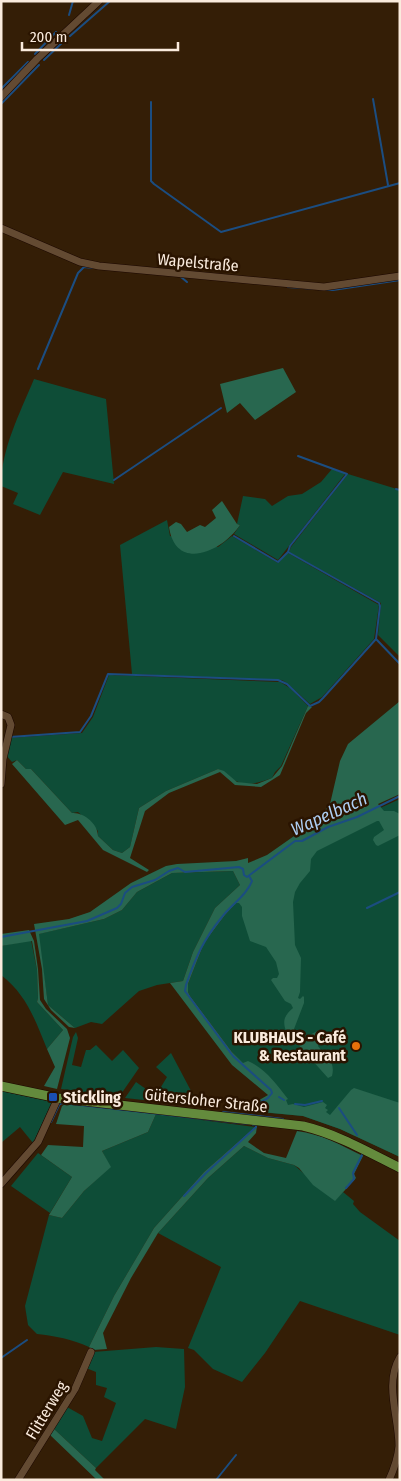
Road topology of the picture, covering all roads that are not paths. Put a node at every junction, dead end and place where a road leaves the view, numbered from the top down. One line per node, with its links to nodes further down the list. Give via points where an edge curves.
1 (95, 2): 2 (street)
2 (1, 97)
3 (1, 228): 4 (street, Wapelstraße, via 80,262 99,266 324,287)
4 (400, 276)
5 (1, 714): 6 (street, via 11,725 2,759)
6 (1, 784)
7 (1, 1086): 8 (main road, Gütersloher Straße)
8 (58, 1098): 9 (main road, Gütersloher Straße, via 303,1126 321,1131); 10 (street, via 38,1142)
9 (400, 1168)
10 (1, 1184)
11 (91, 1352): 13 (street, Flitterweg, via 76,1390)
12 (400, 1357): 14 (street, via 395,1365 392,1384 398,1449)
13 (18, 1480)
14 (389, 1480)

